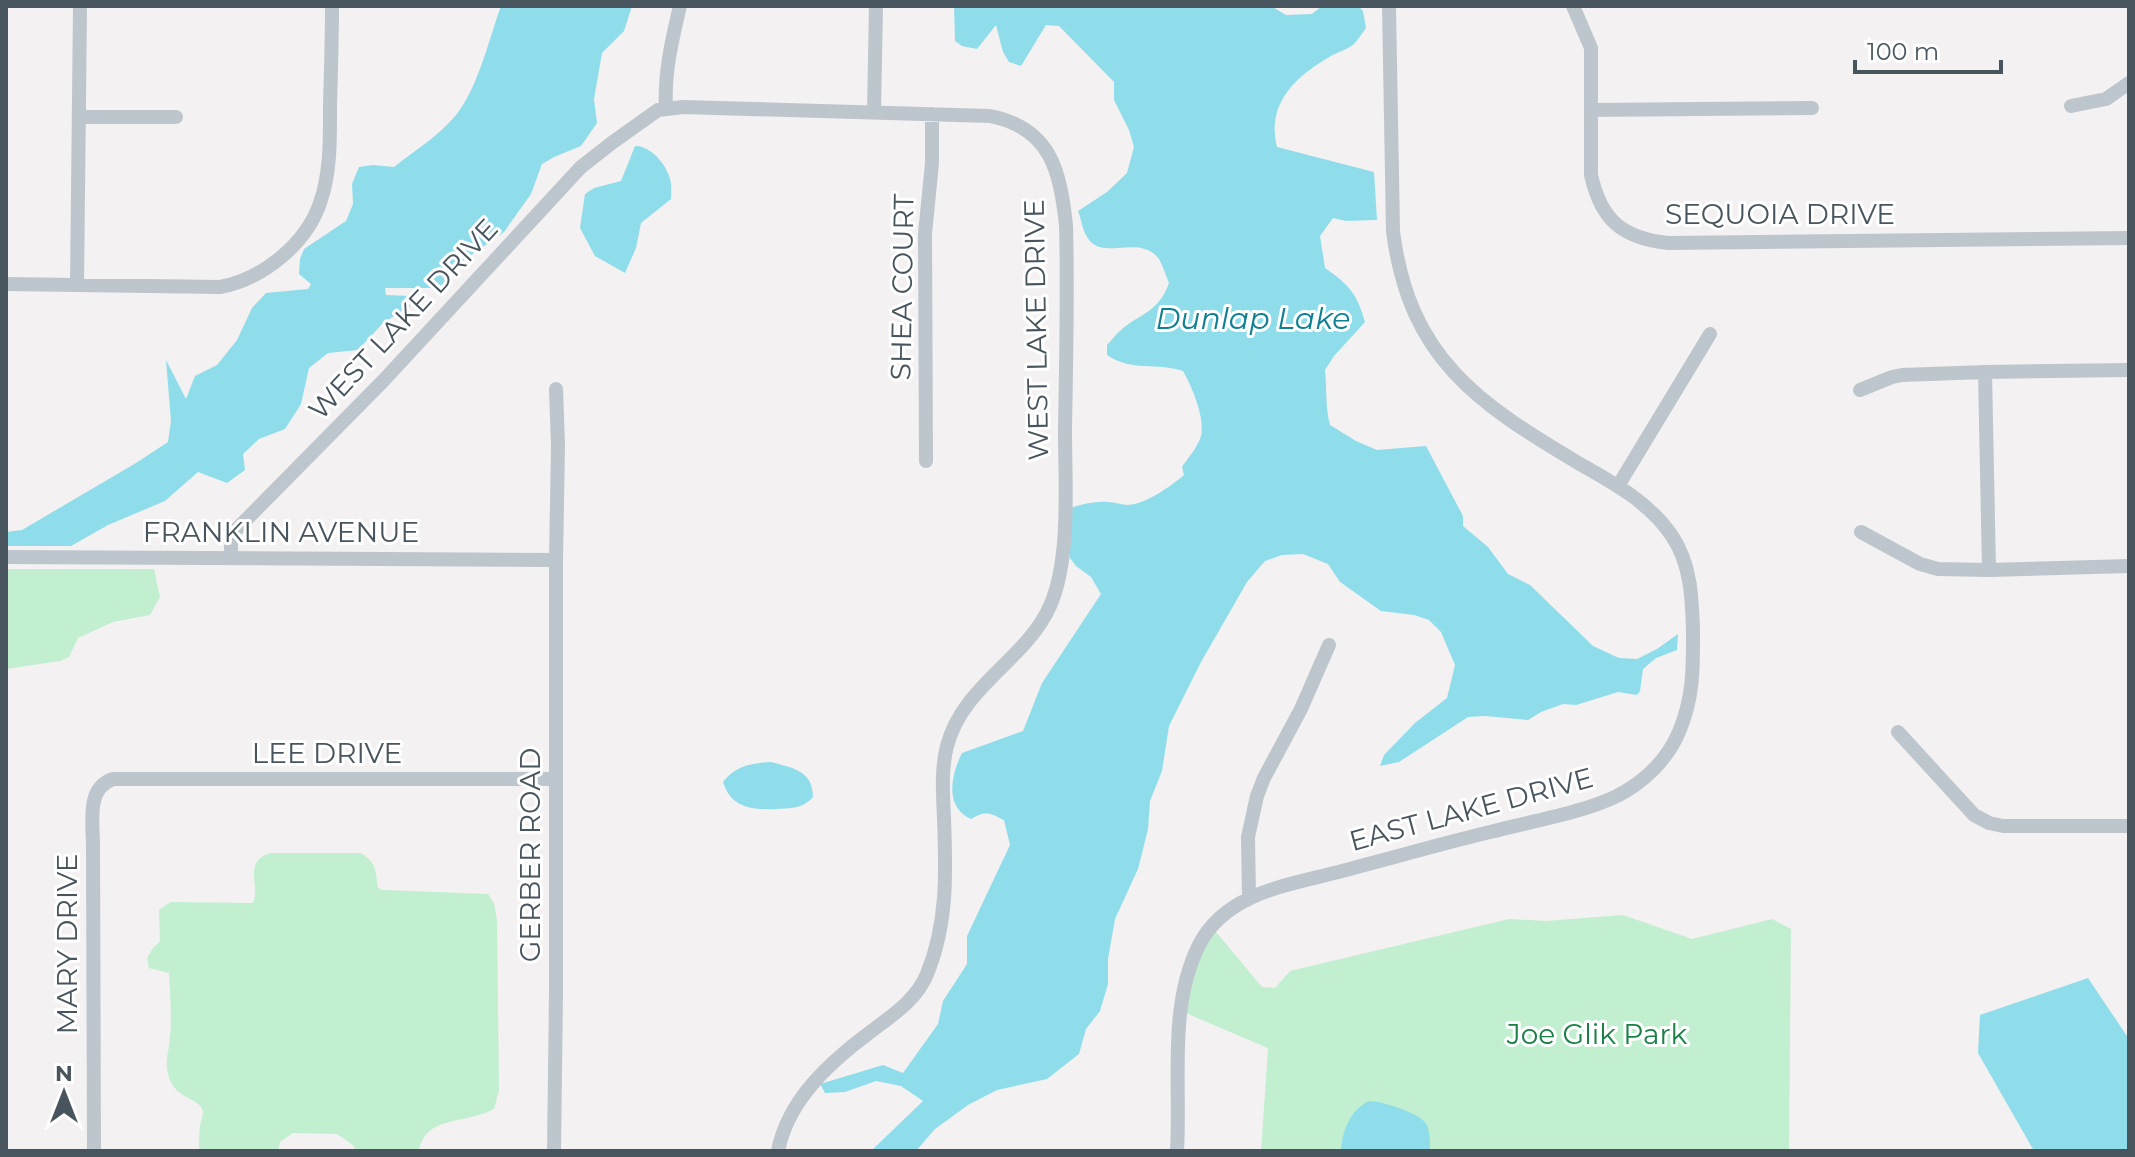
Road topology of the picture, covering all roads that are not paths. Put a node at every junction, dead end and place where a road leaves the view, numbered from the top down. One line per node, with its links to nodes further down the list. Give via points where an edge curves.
1 (80, 6): 14 (street)
2 (332, 6): 18 (street, via 328,170 313,220 298,239 262,271 234,284)
3 (680, 6): 9 (street, via 666,69)
4 (876, 6): 12 (street)
5 (1389, 6): 25 (street, EAST LAKE DRIVE, via 1393,231 1402,281 1420,325 1443,361 1475,393)
6 (1573, 6): 11 (street, SEQUOIA DRIVE, via 1591,48)
7 (2129, 83): 8 (street, via 2106,99)
8 (2071, 106)
9 (666, 108): 12 (street, WEST LAKE DRIVE); 28 (street, WEST LAKE DRIVE, via 581,167 236,530)
10 (1812, 108): 11 (street)
11 (1591, 110): 16 (street, SEQUOIA DRIVE, via 1595,194 1617,226 1646,240)
12 (874, 112): 13 (street, WEST LAKE DRIVE)
13 (932, 114): 24 (street, SHEA COURT, via 925,234); 40 (street, WEST LAKE DRIVE, via 1013,122 1047,149 1059,179 1067,245 1065,515 1057,587 1039,625 977,691 948,741 943,774 946,895 927,975 909,1001 811,1086 793,1111)
14 (79, 117): 15 (street); 18 (street)
15 (176, 117)
16 (2129, 238)
17 (6, 284): 18 (street)
18 (77, 285)
19 (1710, 334): 25 (street)
20 (2129, 370): 21 (street)
21 (1985, 372): 23 (street, via 1902,375); 31 (street)
22 (556, 389): 29 (street, GERBER ROAD)
23 (1860, 390)
24 (926, 461)
25 (1618, 486): 37 (street, EAST LAKE DRIVE, via 1672,536 1692,592 1692,688 1675,742 1652,771 1606,801)
26 (1861, 532): 31 (street, via 1920,564)
27 (6, 557): 28 (street, FRANKLIN AVENUE)
28 (231, 558): 29 (street, FRANKLIN AVENUE)
29 (556, 560): 34 (street, GERBER ROAD)
30 (2129, 566): 31 (street)
31 (1989, 570)
32 (1329, 645): 37 (street, via 1257,796 1248,837)
33 (1898, 732): 36 (street, via 1974,815 1989,823)
34 (556, 779): 35 (street, LEE DRIVE, via 113,779); 39 (street, GERBER ROAD)
35 (100, 786): 38 (street, MARY DRIVE, via 94,798 93,846)
36 (2129, 826)
37 (1249, 898): 41 (street, EAST LAKE DRIVE, via 1211,926 1186,981)
38 (94, 1151)
39 (554, 1151)
40 (778, 1151)
41 (1177, 1151)

